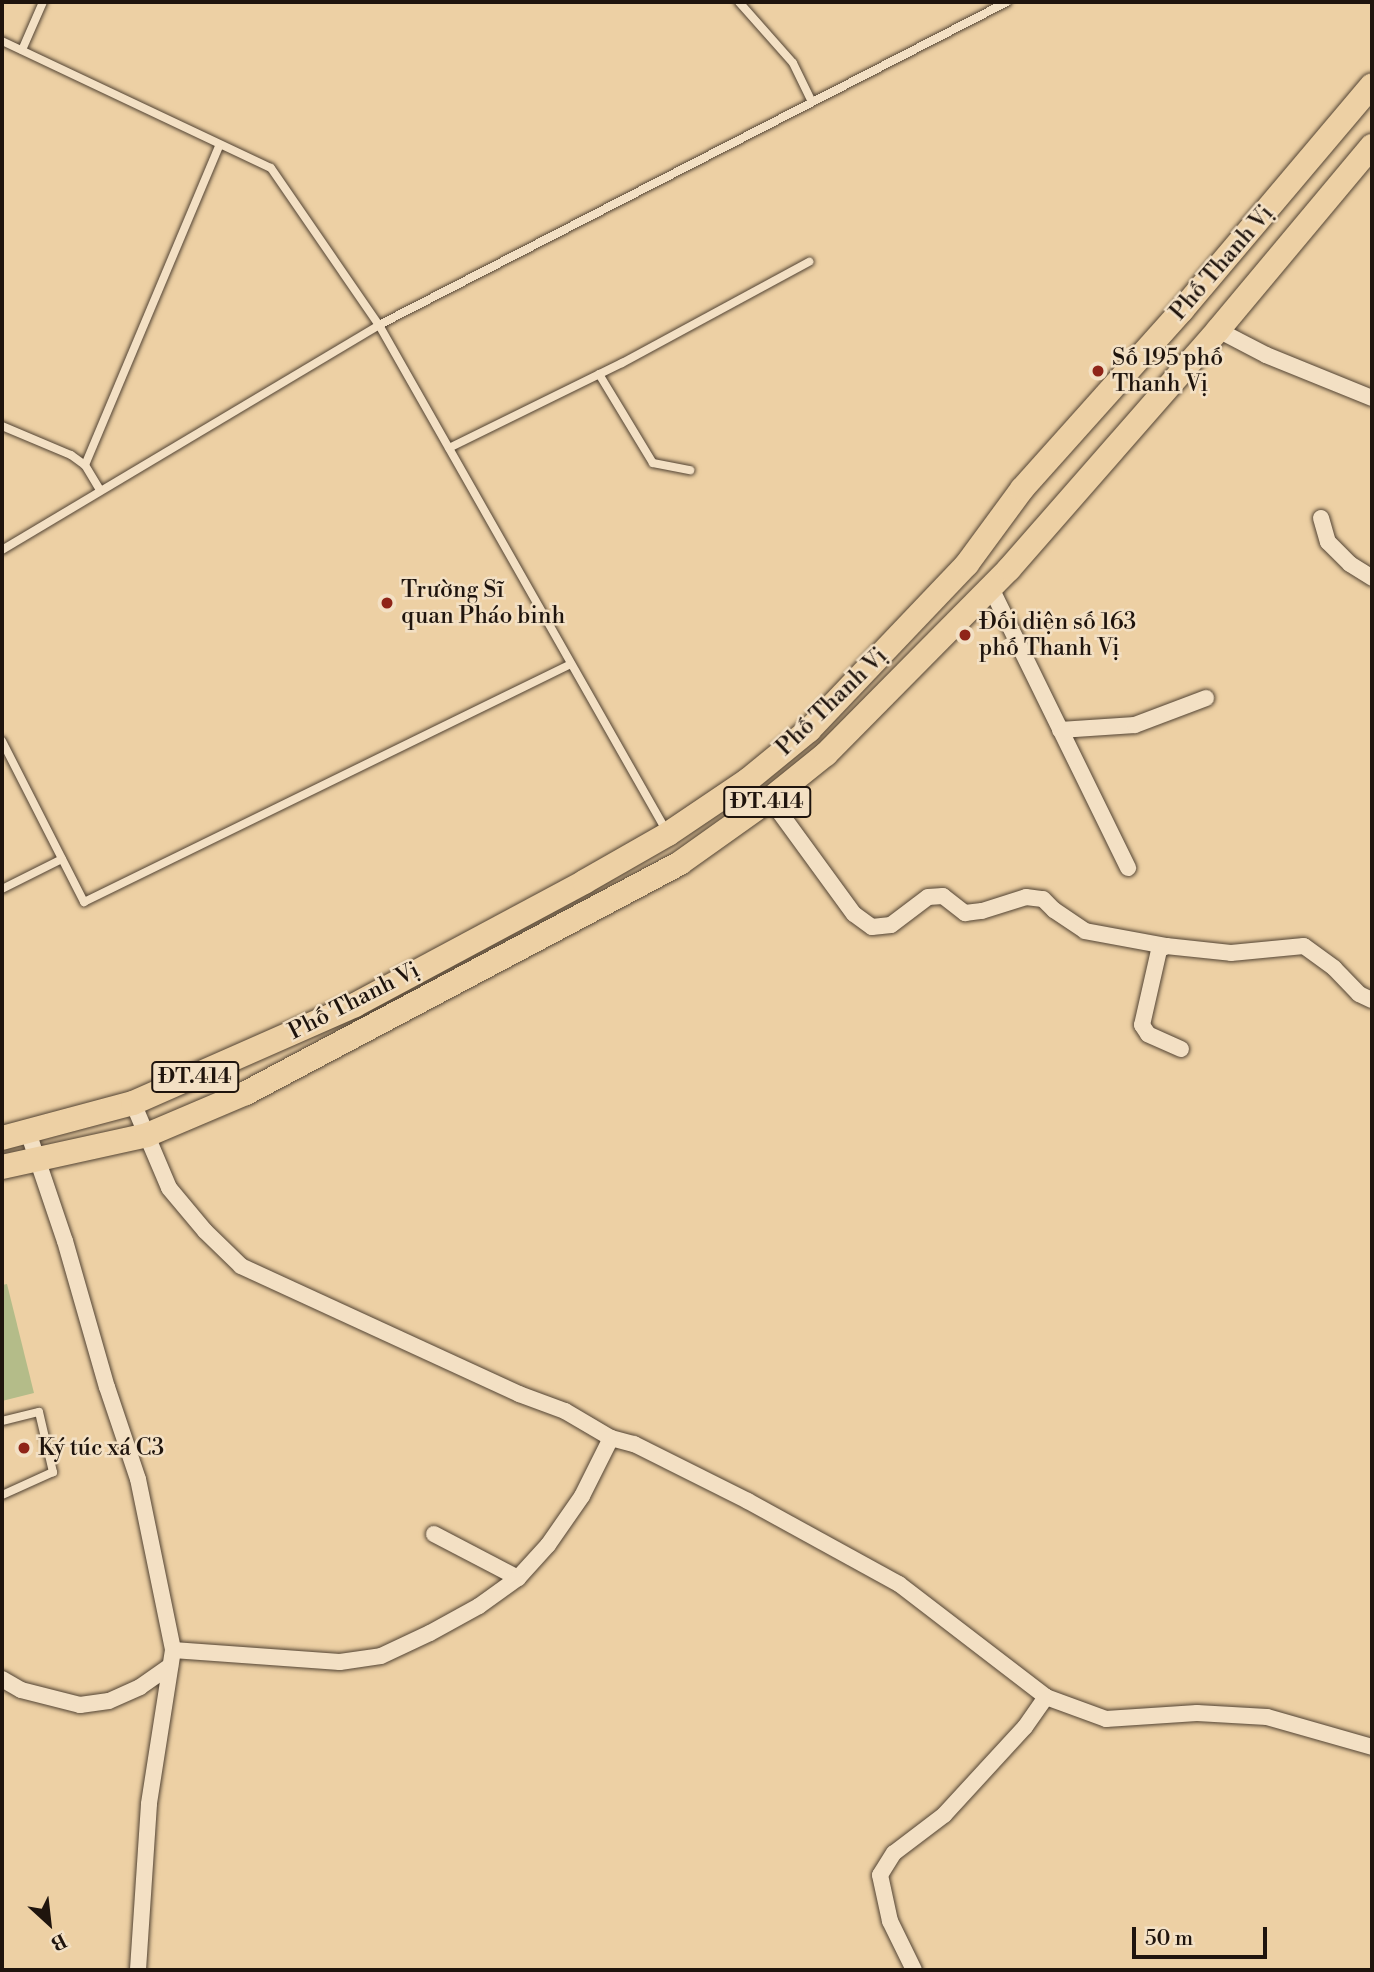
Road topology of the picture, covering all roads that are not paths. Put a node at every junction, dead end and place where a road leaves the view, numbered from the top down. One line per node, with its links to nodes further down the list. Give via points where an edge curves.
1 (43, 2): 5 (lane)
2 (739, 2): 7 (lane, via 793,63)
3 (1007, 2): 7 (lane)
4 (2, 41): 5 (lane)
5 (22, 50): 8 (lane)
6 (1372, 85): 29 (main road, Phố Thanh Vị, via 1182,310 1022,489 967,564 863,676 809,730 748,780)
7 (812, 102): 11 (lane)
8 (219, 146): 11 (lane, via 271,169); 17 (lane)
9 (1372, 146): 12 (main road, Phố Thanh Vị / ĐT.414)
10 (809, 262): 13 (lane)
11 (379, 325): 16 (lane); 19 (lane)
12 (1218, 330): 14 (street); 23 (main road, Phố Thanh Vị / ĐT.414)
13 (599, 374): 16 (lane); 18 (lane, via 653,463)
14 (1372, 398)
15 (2, 426): 17 (lane)
16 (449, 449): 24 (lane)
17 (85, 465): 19 (lane)
18 (690, 470)
19 (100, 490): 21 (lane)
20 (1321, 518): 22 (street, via 1328,542)
21 (2, 550)
22 (1372, 578)
23 (990, 586): 26 (street); 28 (main road, Phố Thanh Vị / ĐT.414, via 826,754)
24 (571, 664): 29 (lane); 30 (lane, via 84,902)
25 (1206, 698): 26 (street, via 1135,725)
26 (1060, 730): 31 (street)
27 (2, 741): 30 (lane)
28 (770, 799): 33 (street, via 854,914 872,927 891,925 928,897 943,895 965,913 1026,897 1043,899 1085,931); 38 (main road, Phố Thanh Vị / ĐT.414, via 680,863 246,1093)
29 (668, 834): 36 (main road, Phố Thanh Vị / ĐT.414, via 355,1005)
30 (62, 859): 32 (lane)
31 (1128, 868)
32 (2, 889)
33 (1166, 946): 34 (street, via 1230,953 1304,946); 35 (street, via 1159,950 1142,1025 1148,1034)
34 (1372, 1000)
35 (1181, 1049)
36 (134, 1103): 37 (main road, Phố Thanh Vị / ĐT.414); 38 (street)
37 (28, 1132): 39 (main road, Phố Thanh Vị); 40 (street)
38 (147, 1135): 40 (main road, Phố Thanh Vị); 43 (street, via 169,1188 241,1266 565,1411)
39 (2, 1138)
40 (38, 1160): 41 (main road, Phố Thanh Vị); 47 (street, via 138,1479)
41 (2, 1167)
42 (2, 1421): 44 (lane, via 39,1412 53,1472)
43 (611, 1438): 46 (street, via 583,1496); 49 (street, via 634,1444 748,1501 899,1584)
44 (2, 1495)
45 (434, 1534): 46 (street)
46 (518, 1578): 47 (street, via 479,1606 381,1656 340,1662)
47 (171, 1658): 48 (street, via 140,1687 80,1705 21,1690); 51 (street, via 149,1804)
48 (2, 1679)
49 (1046, 1698): 50 (street, via 1106,1719 1196,1713 1267,1717); 52 (street, via 944,1815 894,1853 880,1875 890,1921)
50 (1372, 1747)
51 (138, 1970)
52 (914, 1970)

